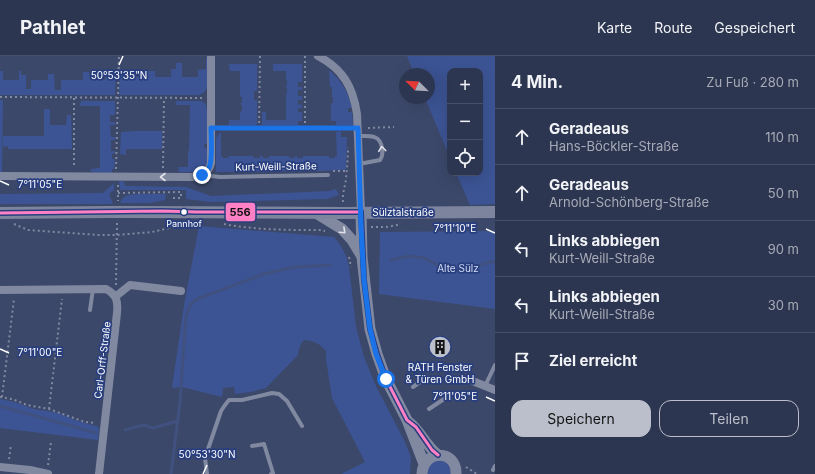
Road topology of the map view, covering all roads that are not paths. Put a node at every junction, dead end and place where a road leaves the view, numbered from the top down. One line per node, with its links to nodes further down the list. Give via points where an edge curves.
1 (211, 56): 6 (street, via 211,163)
2 (318, 56): 3 (street)
3 (327, 58): 4 (street, via 351,90 356,107)
4 (358, 132): 5 (street); 5 (lane, one-way to 4, via 380,160 383,149 377,138)
5 (360, 164): 9 (street)
6 (204, 174): 7 (lane, Kurt-Weill-Straße, via 220,177); 8 (street, Kurt-Weill-Straße, one-way to 8, via 193,177)
7 (328, 175)
8 (0, 176)
9 (361, 212): 10 (main road, Sülztalstraße); 12 (main road, Sülztalstraße); 13 (street)
10 (495, 212)
11 (0, 213): 12 (main road, Sülztalstraße, bridge)
12 (316, 213): 13 (street, one-way to 13, via 342,230 352,240)
13 (362, 257): 27 (street, via 370,329 376,354)
14 (93, 289): 15 (street); 17 (street, via 106,290); 18 (lane)
15 (0, 290)
16 (181, 291): 17 (street, via 130,285)
17 (115, 297): 35 (street, Carl-Orff-Straße, via 118,304)
18 (90, 310)
19 (495, 365): 22 (lane)
20 (427, 377): 23 (lane)
21 (475, 382): 22 (street)
22 (485, 386): 24 (street)
23 (413, 387)
24 (495, 390)
25 (453, 393): 26 (lane)
26 (429, 409)
27 (407, 420): 30 (street, via 416,427); 32 (street)
28 (302, 426): 36 (lane, via 287,401 279,394 229,400 221,411 205,458)
29 (252, 446): 37 (lane, via 264,444 274,473)
30 (438, 455): 32 (street, via 430,458); 33 (street, via 448,458)
31 (0, 467): 34 (street)
32 (423, 469)
33 (457, 473)
34 (47, 474)
35 (99, 474)
36 (207, 474)
37 (271, 474)

